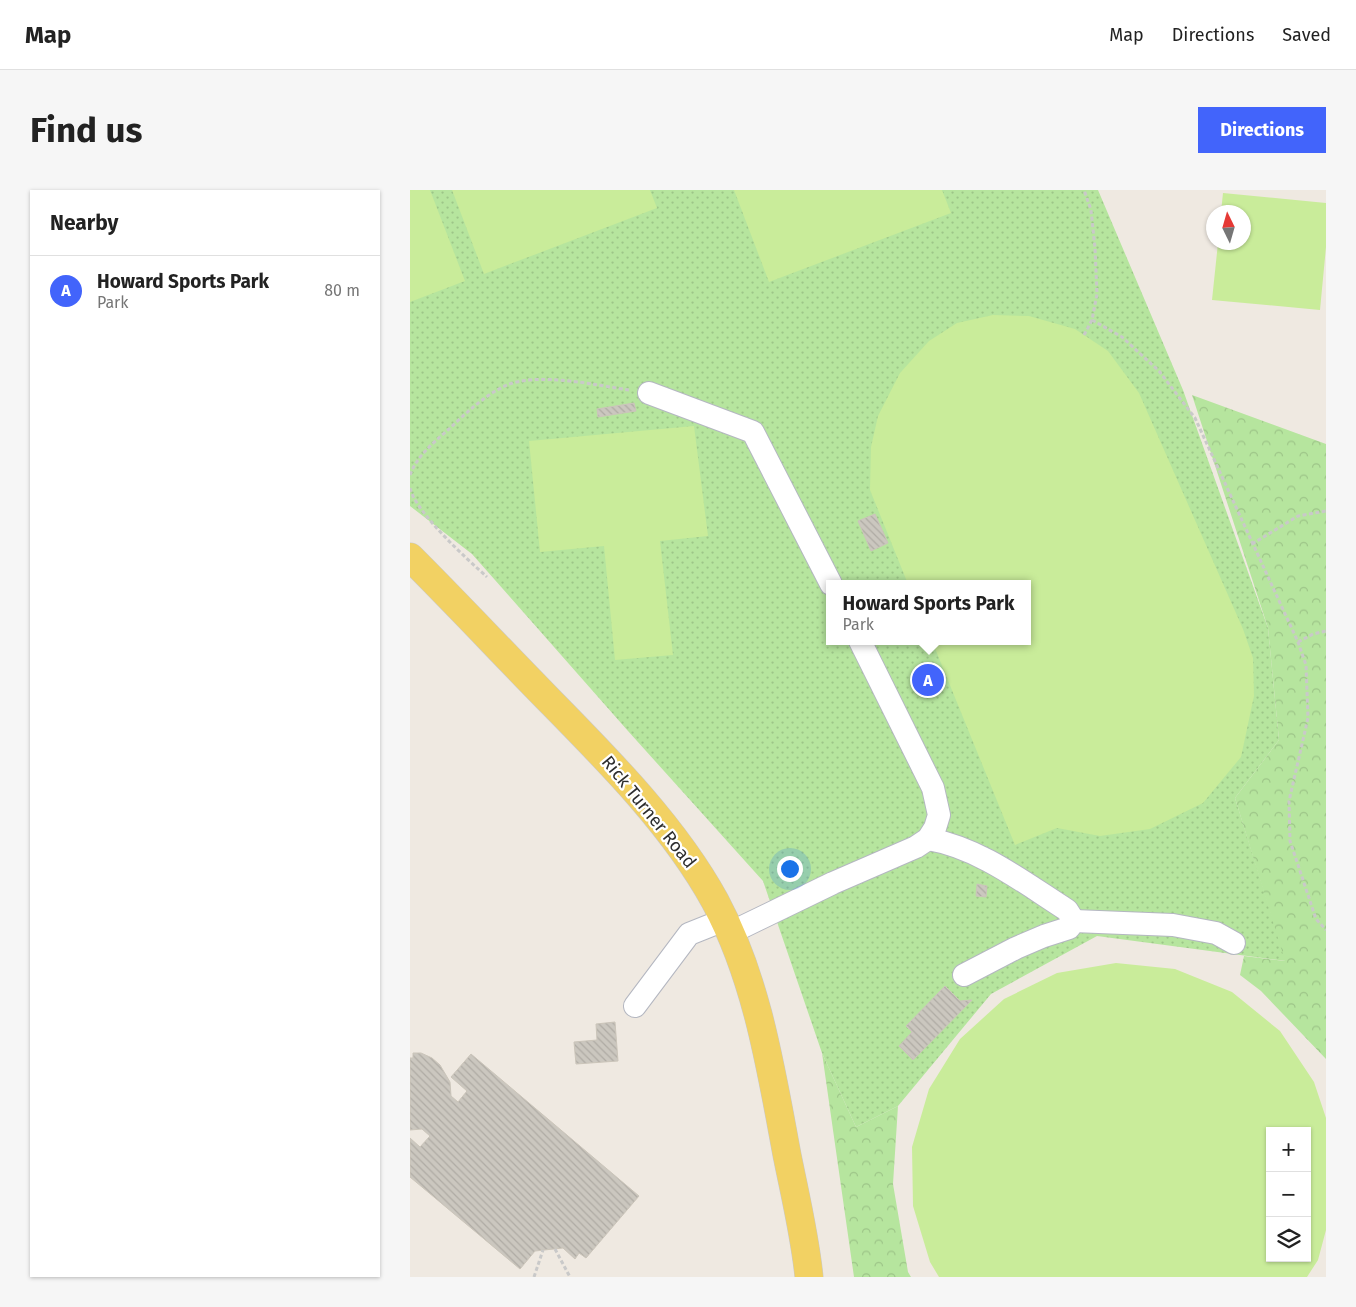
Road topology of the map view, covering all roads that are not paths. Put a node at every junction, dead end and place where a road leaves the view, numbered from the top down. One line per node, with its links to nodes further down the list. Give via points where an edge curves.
1 (649, 393): 3 (lane, via 753,432)
2 (410, 557): 7 (main road, Rick Turner Road, via 599,751 677,841)
3 (829, 580)
4 (862, 645): 5 (lane, via 933,788 939,815)
5 (928, 839): 6 (lane, via 980,856 1067,910); 7 (lane, via 833,883)
6 (1074, 921): 8 (lane, via 1173,925 1216,933); 9 (lane, via 1069,928 1023,945)
7 (727, 926): 10 (lane, via 689,934); 11 (main road, Rick Turner Road, via 756,1006 772,1072)
8 (1234, 943)
9 (964, 975)
10 (635, 1006)
11 (809, 1277)

